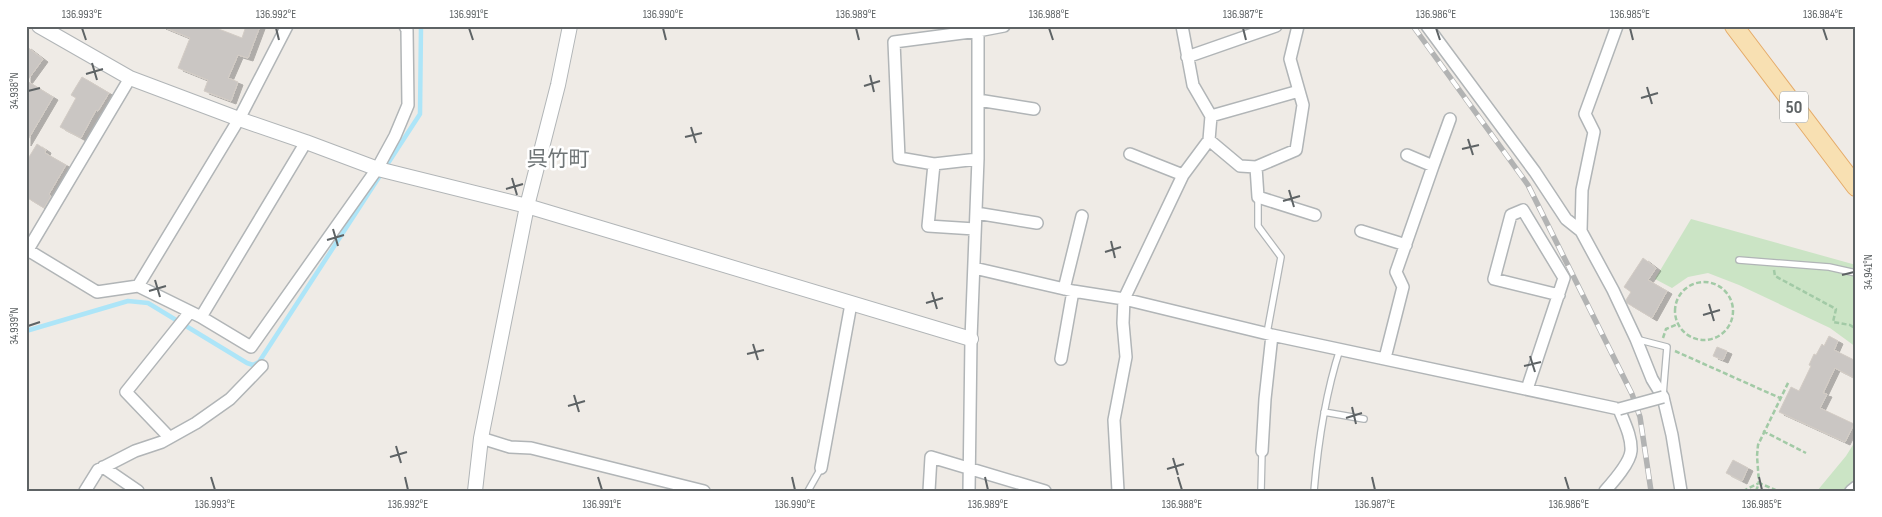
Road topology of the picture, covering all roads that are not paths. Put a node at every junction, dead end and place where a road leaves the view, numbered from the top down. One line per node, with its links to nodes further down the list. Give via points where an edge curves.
1 (39, 26): 14 (street)
2 (287, 26): 19 (street)
3 (405, 26): 29 (street, via 408,105)
4 (570, 26): 33 (street)
5 (1004, 26): 12 (street)
6 (1182, 26): 13 (street)
7 (1276, 26): 13 (street)
8 (1298, 26): 15 (street, via 1290,59)
9 (1426, 26): 40 (street, via 1535,172 1566,219)
10 (1617, 26): 40 (street, via 1585,114 1594,132 1582,190)
11 (1734, 26): 31 (main road, 50)
12 (978, 29): 16 (street); 26 (street, via 894,42 899,158)
13 (1187, 57): 18 (street, via 1193,85)
14 (130, 78): 19 (street); 42 (street)
15 (1299, 91): 18 (street); 28 (street, via 1303,105 1296,150)
16 (978, 100): 17 (street); 25 (street)
17 (1034, 109)
18 (1211, 116): 21 (street)
19 (238, 119): 22 (street); 46 (street)
20 (1450, 119): 27 (street)
21 (1209, 140): 28 (street, via 1240,166); 30 (street)
22 (306, 142): 29 (street); 51 (street)
23 (1130, 154): 30 (street)
24 (1407, 155): 27 (street)
25 (978, 160): 26 (street); 34 (street)
26 (934, 164): 38 (street, via 928,226)
27 (1433, 166): 41 (street)
28 (1256, 167): 32 (street)
29 (378, 169): 33 (street); 51 (street, via 251,347)
30 (1183, 175): 49 (street)
31 (1856, 187)
32 (1258, 197): 35 (street); 52 (lane, via 1258,226 1281,257)
33 (527, 206): 50 (street); 65 (street)
34 (976, 212): 37 (street); 38 (street)
35 (1315, 215)
36 (1082, 216): 47 (street)
37 (1037, 223)
38 (975, 229): 44 (street)
39 (1362, 231): 41 (street)
40 (1581, 231): 53 (street)
41 (1406, 245): 56 (street, via 1396,272 1403,287)
42 (27, 251): 46 (street, via 97,292)
43 (1739, 260): 45 (lane, via 1829,267)
44 (974, 268): 47 (street); 54 (street)
45 (1856, 273)
46 (138, 286): 51 (street)
47 (1069, 290): 49 (street); 57 (street)
48 (1559, 295): 48 (street, via 1564,278 1523,210 1511,215 1494,278); 59 (street)
49 (1124, 299): 52 (street); 80 (street, via 1126,356 1114,420)
50 (851, 304): 54 (street); 69 (street)
51 (193, 315): 64 (street, via 176,330 126,392)
52 (1270, 334): 55 (street); 66 (street)
53 (1636, 338): 60 (street, via 1652,379); 60 (lane, via 1667,347)
54 (971, 339): 68 (street)
55 (1340, 349): 56 (street); 62 (lane)
56 (1385, 358): 59 (street)
57 (1061, 359)
58 (262, 366): 64 (street, via 230,399)
59 (1527, 389): 61 (street)
60 (1663, 397): 61 (street, bridge); 84 (street)
61 (1619, 409): 83 (street, via 1628,431 1631,452 1621,472)
62 (1324, 412): 63 (lane); 82 (lane)
63 (1364, 419)
64 (169, 438): 67 (street)
65 (482, 438): 71 (street); 74 (street)
66 (1262, 452): 81 (lane)
67 (103, 467): 72 (street); 73 (street)
68 (970, 467): 77 (street, via 932,457); 78 (street); 79 (street)
69 (821, 468): 76 (lane)
70 (1856, 487): 85 (street)
71 (692, 489): 75 (street)
72 (85, 491)
73 (138, 491)
74 (475, 491)
75 (704, 491)
76 (808, 491)
77 (929, 491)
78 (969, 491)
79 (1045, 491)
80 (1118, 491)
81 (1261, 491)
82 (1314, 491)
83 (1605, 491)
84 (1681, 491)
85 (1852, 491)

